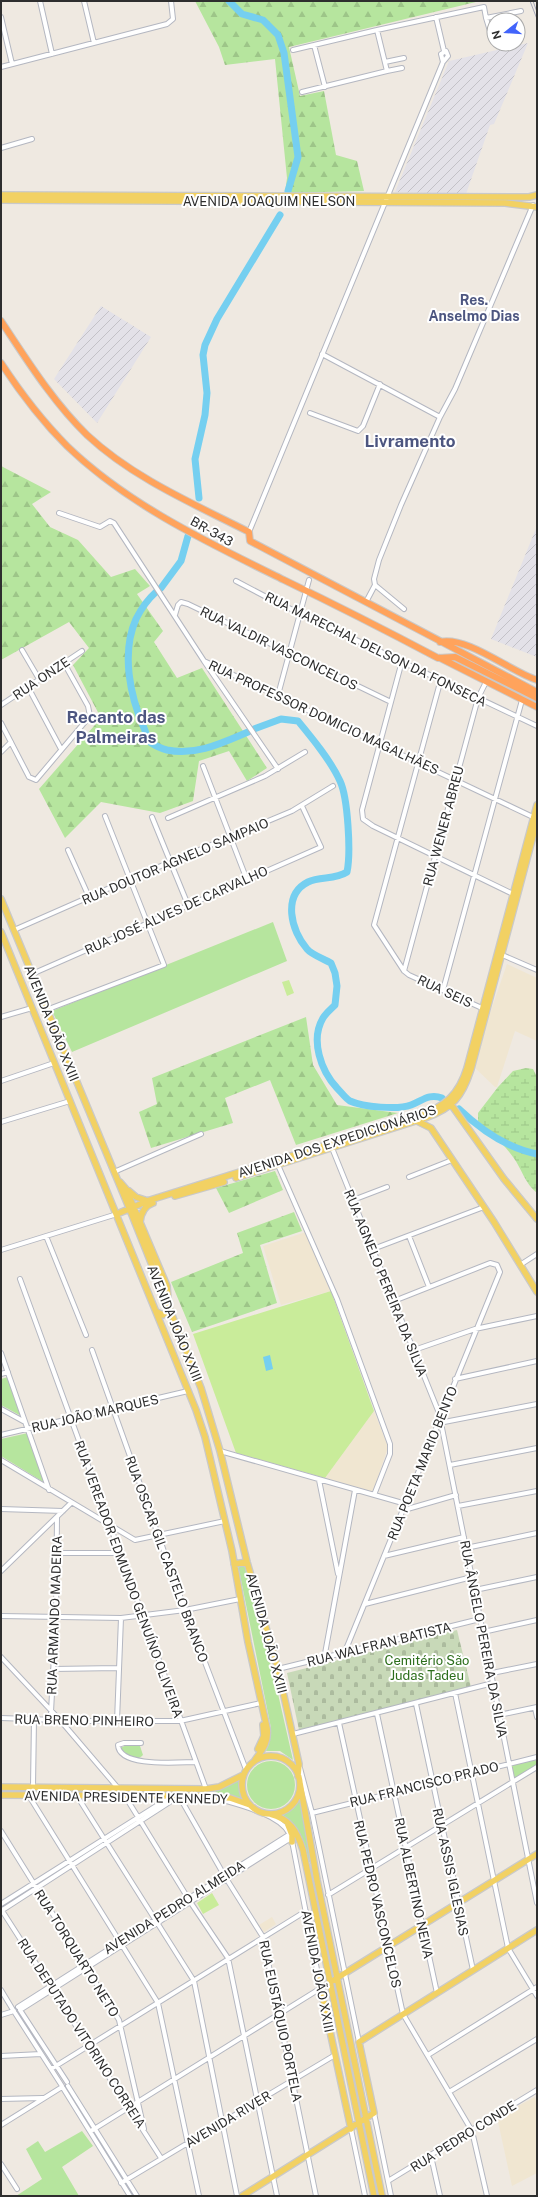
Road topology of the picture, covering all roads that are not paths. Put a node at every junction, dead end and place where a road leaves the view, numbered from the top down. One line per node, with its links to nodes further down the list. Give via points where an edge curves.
1 (40, 1): 13 (street)
2 (84, 1): 10 (street)
3 (171, 1): 10 (street, via 173,19 168,24)
4 (521, 11): 5 (street)
5 (516, 12)
6 (1, 17): 16 (street)
7 (436, 17): 8 (street, via 484,7); 9 (street); 30 (street, via 444,51 448,56 443,62)
8 (486, 18)
9 (377, 30): 11 (street); 15 (street)
10 (94, 43): 13 (street)
11 (314, 45): 12 (street); 20 (street)
12 (293, 50)
13 (52, 54): 16 (street)
14 (404, 58): 15 (street)
15 (384, 62): 19 (street)
16 (12, 64): 17 (street)
17 (1, 67)
18 (402, 68): 19 (street)
19 (386, 71): 20 (street)
20 (325, 87): 21 (street)
21 (302, 92)
22 (32, 139): 23 (street)
23 (1, 148)
24 (1, 195): 25 (main road, AVENIDA JOAQUIM NELSON)
25 (31, 195): 27 (main road, AVENIDA JOAQUIM NELSON); 29 (main road, via 31,199)
26 (537, 196): 30 (main road, AVENIDA JOAQUIM NELSON)
27 (253, 199): 29 (main road, AVENIDA JOAQUIM NELSON); 30 (main road, AVENIDA JOAQUIM NELSON)
28 (1, 200): 29 (main road, AVENIDA JOAQUIM NELSON)
29 (17, 200)
30 (386, 200): 31 (main road, AVENIDA JOAQUIM NELSON); 33 (street)
31 (535, 206): 37 (street, via 455,389)
32 (1, 321): 39 (highway, BR-343, via 50,392 87,435 140,474)
33 (322, 354): 35 (street); 39 (street)
34 (1, 363): 43 (highway, BR-343, via 20,392 67,446 114,485 193,534)
35 (380, 384): 36 (street, via 363,426 358,431); 37 (street)
36 (310, 413)
37 (440, 417): 42 (street, via 379,560)
38 (59, 513): 47 (street, RUA PROFESSOR DOMICIO MAGALHÃES, via 100,527 110,521 114,523)
39 (249, 532): 44 (highway, BR-343, via 250,541)
40 (309, 580): 43 (street)
41 (236, 581): 46 (street, RUA MARECHAL DELSON DA FONSECA)
42 (375, 585): 44 (street); 45 (street)
43 (306, 591): 46 (street); 52 (highway, BR-343)
44 (366, 602): 48 (highway, BR-343)
45 (404, 609)
46 (300, 613): 51 (street); 54 (street, RUA MARECHAL DELSON DA FONSECA)
47 (175, 615): 51 (street, RUA VALDIR VASCONCELOS, via 178,605 183,602); 53 (street, RUA PROFESSOR DOMICIO MAGALHÃES)
48 (440, 642): 56 (highway, BR-343); 59 (highway, via 448,640 463,644)
49 (22, 650): 58 (street)
50 (82, 651): 55 (street, RUA ONZE)
51 (288, 654): 62 (street); 66 (street, RUA VALDIR VASCONCELOS)
52 (438, 658): 56 (highway, BR-343, via 455,657); 60 (highway, BR-343)
53 (204, 661): 62 (street, RUA PROFESSOR DOMICIO MAGALHÃES); 80 (street)
54 (402, 661): 57 (street, RUA MARECHAL DELSON DA FONSECA); 66 (street)
55 (64, 663): 58 (street, RUA ONZE); 75 (street, via 88,706 90,716)
56 (478, 665): 63 (highway, BR-343)
57 (441, 679): 64 (street, RUA MARECHAL DELSON DA FONSECA); 78 (street)
58 (39, 680): 61 (street, RUA ONZE)
59 (537, 680)
60 (486, 682): 64 (street, RUA WENER ABREU); 65 (highway, BR-343)
61 (28, 687): 67 (street, RUA ONZE); 75 (street)
62 (278, 694): 74 (street, RUA PROFESSOR DOMICIO MAGALHÃES)
63 (535, 694)
64 (478, 698): 70 (street, RUA MARECHAL DELSON DA FONSECA); 81 (street, RUA WENER ABREU)
65 (523, 700): 68 (highway); 69 (highway); 70 (street)
66 (391, 702): 74 (street)
67 (1, 705)
68 (537, 707)
69 (537, 710)
70 (517, 716): 72 (street, RUA MARECHAL DELSON DA FONSECA); 84 (street)
71 (1, 723): 73 (street)
72 (537, 726)
73 (10, 742): 75 (street, via 32,780 39,777); 76 (street)
74 (380, 743): 78 (street, RUA PROFESSOR DOMICIO MAGALHÃES); 93 (street, via 362,816 365,821)
75 (62, 749)
76 (1, 752)
77 (305, 752): 80 (street)
78 (418, 762): 81 (street, RUA PROFESSOR DOMICIO MAGALHÃES); 93 (street)
79 (203, 766): 83 (street)
80 (278, 769): 83 (street)
81 (455, 780): 84 (street, RUA PROFESSOR DOMICIO MAGALHÃES); 95 (street, RUA WENER ABREU)
82 (333, 786): 86 (street, RUA DOUTOR AGNELO SAMPAIO)
83 (215, 798): 89 (street); 92 (street)
84 (495, 798): 90 (street, RUA PROFESSOR DOMICIO MAGALHÃES); 97 (street)
85 (537, 805): 90 (main road, AVENIDA DOS EXPEDICIONÁRIOS)
86 (302, 806): 92 (street, RUA DOUTOR AGNELO SAMPAIO); 99 (street, RUA JOSÉ ALVES DE CARVALHO, via 321,847)
87 (105, 816): 98 (street)
88 (152, 817): 96 (street)
89 (168, 818)
90 (536, 819): 91 (main road, AVENIDA DOS EXPEDICIONÁRIOS)
91 (533, 836): 100 (main road, AVENIDA DOS EXPEDICIONÁRIOS); 108 (main road, AVENIDA DOS EXPEDICIONÁRIOS)
92 (231, 837): 96 (street, RUA DOUTOR AGNELO SAMPAIO); 99 (street)
93 (398, 838): 95 (street); 110 (street, via 375,921 379,933)
94 (68, 850): 101 (street)
95 (435, 856): 97 (street); 110 (street, RUA WENER ABREU)
96 (170, 863): 98 (street, RUA DOUTOR AGNELO SAMPAIO); 103 (street)
97 (474, 875): 100 (street); 112 (street)
98 (130, 879): 101 (street, RUA DOUTOR AGNELO SAMPAIO); 105 (street)
99 (247, 880): 103 (street, RUA JOSÉ ALVES DE CARVALHO)
100 (513, 894): 108 (main road, AVENIDA DOS EXPEDICIONÁRIOS)
101 (90, 897): 106 (street, RUA DOUTOR AGNELO SAMPAIO)
102 (1, 899): 106 (main road, AVENIDA JOÃO XXIII)
103 (188, 905): 105 (street, RUA JOSÉ ALVES DE CARVALHO)
104 (1, 910): 106 (main road)
105 (148, 923): 111 (street, RUA JOSÉ ALVES DE CARVALHO); 115 (street, via 164,965)
106 (14, 930): 111 (main road, AVENIDA JOÃO XXIII)
107 (1, 932): 113 (main road, AVENIDA JOÃO XXIII)
108 (499, 954): 109 (street); 114 (main road, AVENIDA DOS EXPEDICIONÁRIOS)
109 (537, 970)
110 (404, 971): 112 (street, RUA SEIS)
111 (32, 974): 115 (main road, AVENIDA JOÃO XXIII)
112 (443, 990): 114 (street, RUA SEIS)
113 (32, 1008): 116 (street); 117 (main road, AVENIDA JOÃO XXIII)
114 (485, 1009): 121 (main road, AVENIDA DOS EXPEDICIONÁRIOS, via 465,1077)
115 (46, 1010): 119 (main road, AVENIDA JOÃO XXIII)
116 (1, 1017)
117 (54, 1063): 118 (street); 120 (main road, AVENIDA JOÃO XXIII)
118 (1, 1081)
119 (84, 1101): 120 (main road, via 78,1105); 122 (main road, AVENIDA JOÃO XXIII)
120 (71, 1103): 124 (main road, AVENIDA JOÃO XXIII); 125 (street)
121 (450, 1103): 123 (main road, AVENIDA DOS EXPEDICIONÁRIOS); 141 (main road, via 504,1179)
122 (89, 1113): 124 (main road, via 82,1114); 132 (main road, AVENIDA JOÃO XXIII)
123 (432, 1114): 126 (main road, AVENIDA DOS EXPEDICIONÁRIOS); 127 (main road); 137 (main road, AVENIDA DOS EXPEDICIONÁRIOS)
124 (78, 1119): 140 (main road, AVENIDA JOÃO XXIII)
125 (2, 1120)
126 (417, 1121): 127 (main road); 129 (main road, AVENIDA DOS EXPEDICIONÁRIOS)
127 (431, 1128): 130 (main road)
128 (202, 1134): 132 (street)
129 (332, 1148): 131 (main road, AVENIDA DOS EXPEDICIONÁRIOS); 136 (street, RUA AGNELO PEREIRA DA SILVA)
130 (452, 1160): 133 (street); 139 (main road)
131 (278, 1165): 137 (main road, AVENIDA DOS EXPEDICIONÁRIOS); 185 (street, via 340,1306 390,1444 390,1454)
132 (115, 1175): 135 (main road); 138 (main road, AVENIDA JOÃO XXIII)
133 (409, 1177)
134 (387, 1187): 136 (street)
135 (126, 1189): 137 (main road); 138 (main road)
136 (353, 1200): 145 (street, RUA AGNELO PEREIRA DA SILVA)
137 (148, 1203): 138 (main road, AVENIDA DOS EXPEDICIONÁRIOS); 142 (main road)
138 (132, 1208): 140 (main road, AVENIDA DOS EXPEDICIONÁRIOS); 142 (main road); 153 (main road, AVENIDA JOÃO XXIII)
139 (484, 1208): 144 (street); 148 (main road)
140 (117, 1214): 143 (street); 154 (main road, AVENIDA JOÃO XXIII)
141 (537, 1219)
142 (140, 1222): 153 (main road, via 166,1286)
143 (46, 1236): 146 (street); 159 (street)
144 (409, 1236): 145 (street); 150 (street)
145 (373, 1249): 152 (street, RUA AGNELO PEREIRA DA SILVA)
146 (1, 1250)
147 (537, 1254): 148 (street)
148 (520, 1265): 151 (main road)
149 (20, 1279): 172 (street, RUA VEREADOR EDMUNDO GENUÍNO OLIVEIRA)
150 (429, 1287): 152 (street); 158 (street, RUA POETA MARIO BENTO, via 486,1264 495,1263 500,1272)
151 (537, 1292)
152 (394, 1301): 161 (street, RUA AGNELO PEREIRA DA SILVA)
153 (169, 1310): 154 (main road, via 163,1315); 156 (main road, AVENIDA JOÃO XXIII)
154 (157, 1312): 157 (main road, AVENIDA JOÃO XXIII)
155 (537, 1316): 158 (street)
156 (174, 1324): 157 (main road, via 167,1322); 178 (main road, AVENIDA JOÃO XXIII, via 201,1388)
157 (163, 1326): 167 (main road, AVENIDA JOÃO XXIII)
158 (475, 1329): 161 (street); 166 (street, RUA POETA MARIO BENTO)
159 (86, 1335)
160 (92, 1350): 170 (street, RUA OSCAR GIL CASTELO BRANCO)
161 (414, 1350): 171 (street, RUA AGNELO PEREIRA DA SILVA)
162 (1, 1353): 164 (street)
163 (537, 1361): 166 (street)
164 (8, 1372): 165 (street); 173 (street)
165 (1, 1374)
166 (455, 1379): 171 (street, RUA POETA MARIO BENTO)
167 (188, 1392): 170 (street, RUA JOÃO MARQUES); 194 (main road, AVENIDA JOÃO XXIII, via 205,1437)
168 (537, 1404): 174 (street)
169 (1, 1409): 173 (street)
170 (112, 1409): 172 (street, RUA JOÃO MARQUES); 197 (street, RUA OSCAR GIL CASTELO BRANCO)
171 (441, 1418): 174 (street, RUA POETA MARIO BENTO)
172 (72, 1419): 175 (street, RUA JOÃO MARQUES); 195 (street, RUA VEREADOR EDMUNDO GENUÍNO OLIVEIRA)
173 (26, 1422): 175 (street)
174 (440, 1423): 180 (street, RUA ÂNGELO PEREIRA DA SILVA); 188 (street, RUA POETA MARIO BENTO)
175 (28, 1429): 176 (street, RUA JOÃO MARQUES); 182 (street)
176 (1, 1435)
177 (537, 1448): 180 (street)
178 (220, 1451): 181 (street); 200 (main road, AVENIDA JOÃO XXIII)
179 (1, 1460): 182 (street)
180 (450, 1465): 186 (street, RUA ÂNGELO PEREIRA DA SILVA)
181 (319, 1480): 183 (street); 208 (street)
182 (50, 1490): 187 (street)
183 (354, 1490): 185 (street); 208 (street)
184 (537, 1491): 189 (street)
185 (374, 1495): 188 (street)
186 (456, 1495): 189 (street, RUA ÂNGELO PEREIRA DA SILVA); 191 (street)
187 (71, 1503): 192 (street); 195 (street)
188 (406, 1504): 191 (street, RUA POETA MARIO BENTO)
189 (458, 1506): 198 (street, RUA ÂNGELO PEREIRA DA SILVA)
190 (1, 1509): 192 (street)
191 (404, 1510): 204 (street, RUA POETA MARIO BENTO)
192 (63, 1511): 193 (street)
193 (56, 1517): 202 (street, RUA ARMANDO MADEIRA); 207 (street)
194 (225, 1520): 197 (street); 201 (main road, AVENIDA JOÃO XXIII)
195 (109, 1526): 197 (street, via 137,1540); 203 (street, RUA VEREADOR EDMUNDO GENUÍNO OLIVEIRA)
196 (537, 1533): 199 (street)
197 (159, 1536): 214 (street, RUA OSCAR GIL CASTELO BRANCO)
198 (464, 1537): 199 (street, RUA ÂNGELO PEREIRA DA SILVA); 204 (street)
199 (466, 1548): 210 (street, RUA ÂNGELO PEREIRA DA SILVA)
200 (244, 1550): 201 (main road, via 238,1553); 205 (main road, AVENIDA JOÃO XXIII)
201 (232, 1551): 206 (main road, AVENIDA JOÃO XXIII)
202 (56, 1553): 203 (street); 216 (street, RUA ARMANDO MADEIRA)
203 (119, 1553): 217 (street, RUA VEREADOR EDMUNDO GENUÍNO OLIVEIRA)
204 (384, 1556): 213 (street, RUA POETA MARIO BENTO)
205 (247, 1562): 206 (main road); 228 (main road, AVENIDA JOÃO XXIII)
206 (234, 1564): 212 (main road, AVENIDA JOÃO XXIII)
207 (1, 1571)
208 (338, 1576): 224 (street)
209 (537, 1576): 211 (street)
210 (472, 1577): 211 (street, RUA ÂNGELO PEREIRA DA SILVA); 213 (street)
211 (474, 1590): 219 (street, RUA ÂNGELO PEREIRA DA SILVA)
212 (240, 1599): 214 (street); 232 (main road, AVENIDA JOÃO XXIII)
213 (365, 1604): 222 (street, RUA POETA MARIO BENTO)
214 (185, 1610): 217 (street); 235 (street, RUA OSCAR GIL CASTELO BRANCO)
215 (1, 1616): 216 (street)
216 (56, 1617): 218 (street); 227 (street, RUA ARMANDO MADEIRA)
217 (143, 1617): 218 (street); 243 (street, RUA VEREADOR EDMUNDO GENUÍNO OLIVEIRA)
218 (121, 1618): 226 (street)
219 (480, 1619): 221 (street, RUA ÂNGELO PEREIRA DA SILVA); 222 (street, RUA WALFRAN BATISTA)
220 (537, 1620): 221 (street)
221 (483, 1632): 229 (street, RUA ÂNGELO PEREIRA DA SILVA)
222 (344, 1654): 224 (street, RUA WALFRAN BATISTA)
223 (1, 1657): 236 (street)
224 (324, 1659): 228 (street, RUA WALFRAN BATISTA)
225 (537, 1664): 229 (street)
226 (118, 1668): 227 (street); 244 (street)
227 (53, 1669): 236 (street, RUA ARMANDO MADEIRA)
228 (278, 1669): 246 (main road, AVENIDA JOÃO XXIII)
229 (492, 1674): 230 (street, RUA ÂNGELO PEREIRA DA SILVA)
230 (493, 1683): 231 (street); 238 (street, RUA ÂNGELO PEREIRA DA SILVA)
231 (455, 1694): 233 (street); 255 (street)
232 (261, 1703): 235 (street, RUA BRENO PINHEIRO); 249 (main road, AVENIDA JOÃO XXIII, via 268,1737 266,1745); 253 (main road, via 263,1739)
233 (416, 1704): 237 (street); 261 (street, RUA ASSIS IGLESIAS)
234 (536, 1708): 238 (street); 239 (street)
235 (223, 1711): 243 (street, RUA BRENO PINHEIRO); 253 (street, RUA OSCAR GIL CASTELO BRANCO)
236 (51, 1712): 242 (street)
237 (377, 1714): 245 (street); 266 (street, RUA ALBERTINO NEIVA)
238 (499, 1715): 251 (street, RUA ÂNGELO PEREIRA DA SILVA)
239 (537, 1717)
240 (1, 1718): 241 (street, RUA BRENO PINHEIRO)
241 (34, 1719): 242 (street, RUA BRENO PINHEIRO); 263 (street)
242 (60, 1720): 244 (street, RUA BRENO PINHEIRO); 264 (street)
243 (180, 1720): 244 (street, RUA BRENO PINHEIRO); 250 (street, RUA VEREADOR EDMUNDO GENUÍNO OLIVEIRA)
244 (117, 1721)
245 (339, 1723): 246 (street); 275 (street, RUA PEDRO VASCONCELOS)
246 (293, 1734): 252 (main road, AVENIDA JOÃO XXIII)
247 (141, 1742): 250 (street, via 123,1743 118,1745 118,1748 125,1756 135,1761)
248 (537, 1757): 251 (street, RUA FRANCISCO PRADO)
249 (255, 1760): 256 (main road); 257 (main road, via 266,1756 281,1757 291,1764)
250 (196, 1762): 265 (street, RUA VEREADOR EDMUNDO GENUÍNO OLIVEIRA)
251 (509, 1763): 255 (street, RUA FRANCISCO PRADO); 259 (street, RUA ÂNGELO PEREIRA DA SILVA)
252 (299, 1764): 257 (main road, AVENIDA JOÃO XXIII); 274 (street, AVENIDA JOÃO XXIII)
253 (245, 1767): 258 (main road)
254 (537, 1767): 259 (street)
255 (470, 1773): 261 (street, RUA FRANCISCO PRADO); 276 (street)
256 (244, 1775): 258 (main road, AVENIDA PRESIDENTE KENNEDY); 277 (main road, via 243,1791)
257 (298, 1776): 260 (main road)
258 (230, 1782): 265 (main road, AVENIDA PRESIDENTE KENNEDY)
259 (513, 1782): 276 (street); 290 (street, RUA ÂNGELO PEREIRA DA SILVA)
260 (300, 1783): 279 (main road, via 292,1805); 286 (main road, AVENIDA JOÃO XXIII)
261 (432, 1783): 266 (street, RUA FRANCISCO PRADO); 283 (street, RUA ASSIS IGLESIAS)
262 (1, 1787): 263 (main road, AVENIDA PRESIDENTE KENNEDY)
263 (33, 1787): 264 (main road, AVENIDA PRESIDENTE KENNEDY)
264 (118, 1788): 265 (main road, AVENIDA PRESIDENTE KENNEDY)
265 (206, 1789)
266 (394, 1792): 275 (street, RUA FRANCISCO PRADO); 288 (street, RUA ALBERTINO NEIVA)
267 (1, 1795): 268 (main road, AVENIDA PRESIDENTE KENNEDY)
268 (29, 1796): 269 (main road, AVENIDA PRESIDENTE KENNEDY); 291 (street)
269 (77, 1796): 270 (main road, AVENIDA PRESIDENTE KENNEDY); 287 (street)
270 (125, 1796): 271 (main road, AVENIDA PRESIDENTE KENNEDY); 280 (street)
271 (172, 1796): 272 (main road, AVENIDA PRESIDENTE KENNEDY); 280 (street)
272 (179, 1796): 273 (main road, AVENIDA PRESIDENTE KENNEDY); 282 (street); 293 (street, RUA EUSTÁQUIO PORTELA)
273 (211, 1797): 277 (main road, AVENIDA PRESIDENTE KENNEDY, via 237,1800); 285 (street, via 268,1816 283,1825)
274 (307, 1798): 278 (street, AVENIDA JOÃO XXIII); 286 (main road)
275 (356, 1802): 278 (street, RUA FRANCISCO PRADO); 292 (street, RUA PEDRO VASCONCELOS)
276 (477, 1804): 283 (street); 295 (street)
277 (250, 1805): 279 (main road)
278 (312, 1813): 297 (street, AVENIDA JOÃO XXIII)
279 (270, 1814): 281 (main road)
280 (138, 1818): 282 (street); 287 (street)
281 (283, 1818): 285 (main road, via 291,1830); 321 (main road, AVENIDA JOÃO XXIII, via 296,1832 303,1850)
282 (141, 1822): 287 (street); 298 (street)
283 (441, 1826): 288 (street); 302 (street, RUA ASSIS IGLESIAS)
284 (1, 1832): 296 (street, RUA TORQUARTO NETO)
285 (291, 1838): 293 (street, AVENIDA PEDRO ALMEIDA); 294 (street, AVENIDA PEDRO ALMEIDA); 304 (street, AVENIDA JOÃO XXIII)
286 (310, 1840): 318 (main road, AVENIDA JOÃO XXIII)
287 (105, 1841): 291 (street); 305 (street)
288 (406, 1848): 292 (street); 307 (street, RUA ALBERTINO NEIVA)
289 (537, 1854): 290 (main road)
290 (528, 1859): 295 (main road); 300 (street, RUA ÂNGELO PEREIRA DA SILVA)
291 (70, 1864): 296 (street); 310 (street)
292 (370, 1870): 297 (street); 312 (street, RUA PEDRO VASCONCELOS)
293 (224, 1875): 294 (street, RUA EUSTÁQUIO PORTELA); 298 (street, AVENIDA PEDRO ALMEIDA)
294 (228, 1880): 299 (street, AVENIDA PEDRO ALMEIDA); 309 (street, RUA EUSTÁQUIO PORTELA)
295 (493, 1881): 302 (main road); 313 (street)
296 (35, 1886): 301 (street); 303 (street); 315 (street, RUA TORQUARTO NETO)
297 (328, 1895): 317 (street, AVENIDA JOÃO XXIII)
298 (188, 1898): 299 (street); 305 (street, AVENIDA PEDRO ALMEIDA)
299 (191, 1903): 306 (street, AVENIDA PEDRO ALMEIDA); 314 (street)
300 (537, 1903)
301 (1, 1904)
302 (458, 1904): 307 (main road); 316 (street, RUA ASSIS IGLESIAS)
303 (1, 1910): 322 (street, RUA DEPUTADO VITORINO CORREIA)
304 (306, 1911): 309 (street); 319 (street, AVENIDA JOÃO XXIII)
305 (154, 1919): 306 (street); 310 (street, AVENIDA PEDRO ALMEIDA)
306 (157, 1924): 311 (street, AVENIDA PEDRO ALMEIDA); 320 (street)
307 (422, 1924): 312 (main road); 326 (street, RUA ALBERTINO NEIVA)
308 (537, 1930): 313 (main road)
309 (263, 1937): 314 (street); 330 (street, RUA EUSTÁQUIO PORTELA)
310 (119, 1942): 311 (street); 315 (street, AVENIDA PEDRO ALMEIDA)
311 (122, 1946): 315 (street, AVENIDA PEDRO ALMEIDA); 328 (street)
312 (387, 1947): 317 (main road); 331 (street, RUA PEDRO VASCONCELOS)
313 (508, 1948): 316 (main road); 324 (street)
314 (228, 1958): 320 (street); 334 (street)
315 (85, 1965): 322 (street, AVENIDA PEDRO ALMEIDA); 333 (street, RUA TORQUARTO NETO)
316 (473, 1970): 326 (main road)
317 (345, 1974): 318 (main road); 336 (street, AVENIDA JOÃO XXIII)
318 (337, 1979): 321 (main road); 356 (main road, AVENIDA JOÃO XXIII)
319 (319, 1980): 323 (main road, AVENIDA JOÃO XXIII)
320 (194, 1981): 328 (street); 342 (street)
321 (330, 1983): 323 (main road); 358 (main road, AVENIDA JOÃO XXIII)
322 (50, 1987): 329 (street, AVENIDA PEDRO ALMEIDA); 337 (street, RUA DEPUTADO VITORINO CORREIA)
323 (321, 1988): 330 (street); 339 (main road, AVENIDA JOÃO XXIII)
324 (535, 1988): 327 (street); 340 (street)
325 (1, 1990): 329 (street)
326 (437, 1993): 331 (main road)
327 (537, 1996)
328 (158, 2003): 333 (street); 344 (street)
329 (16, 2010): 332 (street, AVENIDA PEDRO ALMEIDA); 338 (street); 343 (street)
330 (280, 2014): 334 (street); 345 (street, RUA EUSTÁQUIO PORTELA)
331 (403, 2014): 336 (main road); 340 (street, RUA PEDRO VASCONCELOS)
332 (1, 2015)
333 (122, 2025): 337 (street); 352 (street, RUA TORQUARTO NETO)
334 (245, 2035): 342 (street); 353 (street)
335 (537, 2039): 349 (street)
336 (359, 2042): 355 (main road, AVENIDA JOÃO XXIII)
337 (87, 2045): 343 (street); 354 (street, RUA DEPUTADO VITORINO CORREIA)
338 (41, 2054): 341 (street); 343 (street)
339 (335, 2055): 345 (street, AVENIDA RIVER); 362 (main road, AVENIDA JOÃO XXIII)
340 (428, 2055): 349 (street, RUA PEDRO VASCONCELOS)
341 (1, 2056)
342 (210, 2056): 344 (street); 357 (street)
343 (53, 2067): 346 (street); 347 (street)
344 (174, 2079): 352 (street); 365 (street)
345 (294, 2080): 353 (street, AVENIDA RIVER); 366 (street, RUA EUSTÁQUIO PORTELA)
346 (67, 2084): 347 (street); 360 (street)
347 (62, 2087): 350 (street); 364 (street)
348 (537, 2090): 363 (street, RUA PEDRO CONDE)
349 (449, 2092): 363 (street, RUA PEDRO VASCONCELOS)
350 (43, 2098): 351 (street); 359 (street)
351 (1, 2099)
352 (139, 2100): 354 (street); 361 (street, RUA TORQUARTO NETO)
353 (259, 2100): 357 (street, AVENIDA RIVER); 370 (street)
354 (129, 2106): 360 (street); 361 (street, RUA DEPUTADO VITORINO CORREIA)
355 (374, 2113): 356 (main road); 372 (street)
356 (366, 2119): 358 (main road); 384 (main road, AVENIDA JOÃO XXIII)
357 (223, 2122): 365 (street, AVENIDA RIVER); 379 (street)
358 (358, 2124): 362 (main road); 375 (main road, AVENIDA JOÃO XXIII)
359 (1, 2125)
360 (96, 2128): 364 (street); 371 (street)
361 (144, 2129): 368 (street, RUA DEPUTADO VITORINO CORREIA)
362 (350, 2129): 366 (main road); 383 (street, AVENIDA JOÃO XXIII)
363 (472, 2130): 367 (street, RUA PEDRO CONDE); 387 (street, RUA PEDRO VASCONCELOS)
364 (91, 2131): 373 (street)
365 (188, 2143): 368 (street, AVENIDA RIVER); 378 (street)
366 (308, 2155): 370 (main road); 382 (street, RUA EUSTÁQUIO PORTELA)
367 (431, 2156): 372 (street, RUA PEDRO CONDE); 386 (street)
368 (161, 2158): 371 (street, AVENIDA RIVER)
369 (1, 2164): 374 (street)
370 (273, 2177): 380 (main road); 381 (street)
371 (126, 2179): 373 (street, AVENIDA RIVER); 377 (street)
372 (388, 2182): 385 (street)
373 (121, 2183): 376 (street)
374 (17, 2189)
375 (372, 2195)
376 (130, 2196)
377 (137, 2196)
378 (199, 2196)
379 (237, 2196)
380 (242, 2196)
381 (277, 2196)
382 (316, 2196)
383 (365, 2196)
384 (382, 2196)
385 (391, 2196)
386 (440, 2196)
387 (487, 2196)

